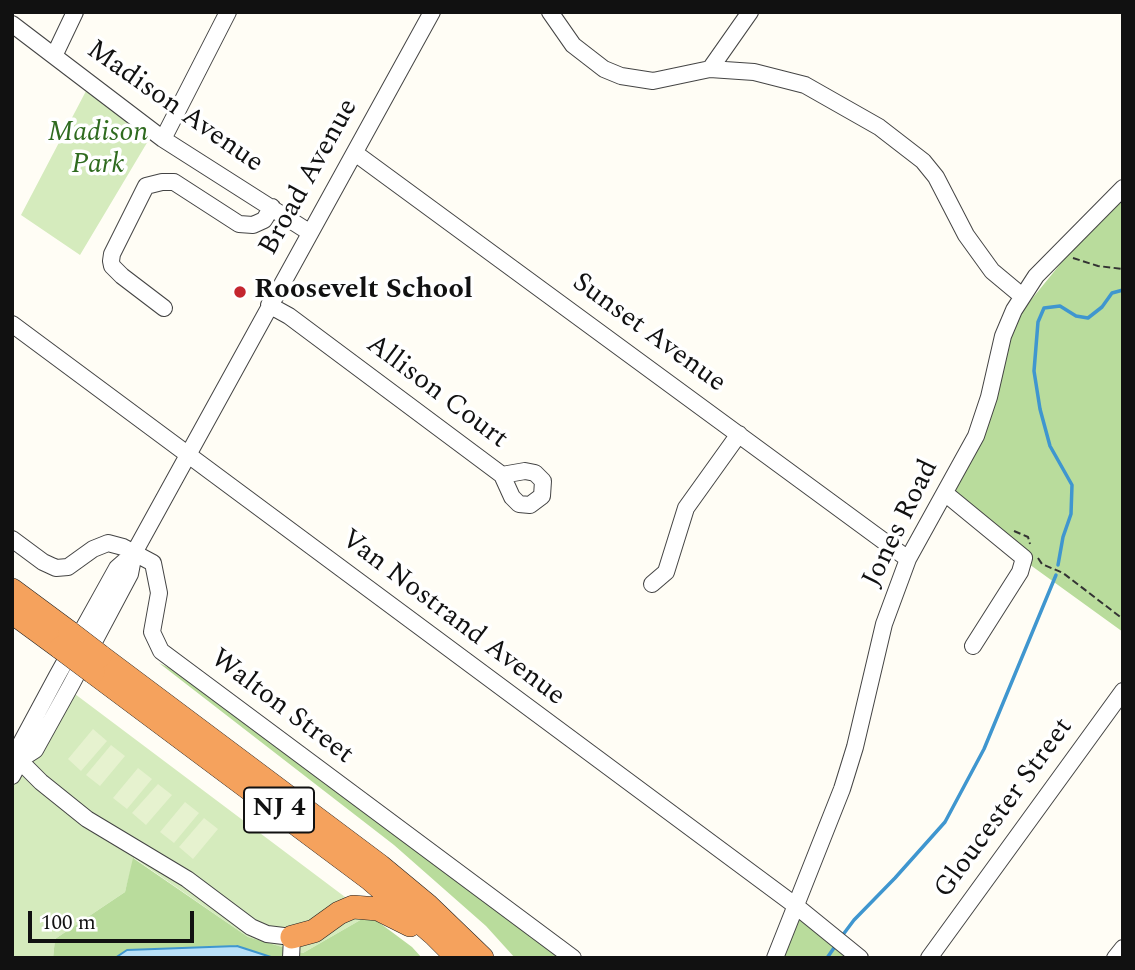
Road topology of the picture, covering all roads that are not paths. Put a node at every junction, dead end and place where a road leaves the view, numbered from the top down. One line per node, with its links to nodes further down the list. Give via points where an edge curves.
1 (75, 12): 7 (street)
2 (228, 12): 9 (street)
3 (432, 12): 10 (street, Broad Avenue)
4 (551, 12): 8 (street, via 573,45 621,76 653,81)
5 (750, 12): 8 (street)
6 (13, 29): 7 (street, Madison Avenue)
7 (54, 56): 9 (street, Madison Avenue)
8 (710, 69): 14 (street, via 754,72 805,85 879,127 923,161 965,235 992,271)
9 (163, 139): 12 (street, Madison Avenue)
10 (355, 153): 13 (street, Broad Avenue); 18 (street, Sunset Avenue)
11 (1123, 188): 14 (street, Jones Road, via 1061,248)
12 (272, 207): 13 (street, Madison Avenue); 16 (street, via 264,220 239,225 174,182 146,186 111,261 122,276)
13 (309, 232): 15 (street, Broad Avenue)
14 (1022, 296): 21 (street, Jones Road, via 1003,336 984,416)
15 (269, 305): 19 (street, Broad Avenue); 20 (street, Allison Court)
16 (164, 308)
17 (12, 324): 19 (street, Van Nostrand Avenue)
18 (739, 434): 24 (street, Sunset Avenue); 25 (street, via 686,508 666,572)
19 (188, 454): 23 (street, Broad Avenue); 34 (street, Van Nostrand Avenue)
20 (502, 475)
21 (946, 494): 24 (street, Jones Road); 29 (street, via 1024,558 1020,572)
22 (12, 539): 23 (street, via 58,568 68,567 108,543)
23 (134, 553): 32 (street, Broad Avenue, via 117,568); 40 (street, Walton Street, via 153,563 159,593 152,632 161,651)
24 (908, 559): 34 (street, Jones Road, via 881,634 842,789)
25 (652, 584)
26 (12, 590): 28 (highway, NJ 4)
27 (12, 611): 28 (highway, NJ 4)
28 (65, 641): 30 (highway, NJ 4, bridge)
29 (973, 646)
30 (97, 664): 35 (highway, NJ 4); 39 (highway, NJ 4, via 373,859)
31 (1123, 691): 43 (street, Gloucester Street)
32 (17, 756): 33 (street, Broad Avenue); 36 (street, via 87,819 187,879 251,927)
33 (12, 776)
34 (796, 906): 41 (street, Jones Road); 42 (street, Van Nostrand Avenue)
35 (435, 935): 36 (highway, via 386,911 361,907 346,910); 38 (highway, NJ 4)
36 (292, 948)
37 (1123, 948): 44 (street)
38 (458, 958)
39 (482, 958)
40 (573, 958)
41 (775, 958)
42 (860, 958)
43 (929, 958)
44 (1115, 958)

